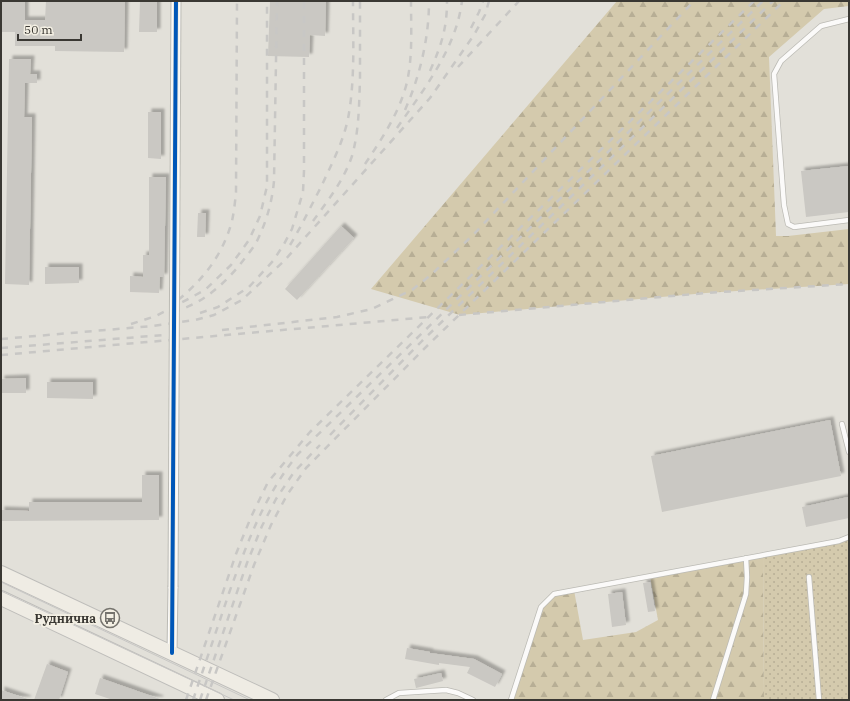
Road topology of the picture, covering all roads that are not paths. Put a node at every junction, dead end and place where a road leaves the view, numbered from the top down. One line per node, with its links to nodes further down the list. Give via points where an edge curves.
1 (176, 1): 11 (street, bridge)
2 (849, 19): 3 (lane, via 821,26 780,61 774,74 784,205 788,224 794,227)
3 (849, 220)
4 (842, 424): 5 (lane)
5 (849, 452)
6 (849, 537): 7 (lane)
7 (746, 558): 16 (lane, via 554,594 541,607); 17 (lane, via 746,594)
8 (1, 573): 11 (main road)
9 (809, 577): 18 (lane)
10 (1, 598): 12 (main road)
11 (172, 653): 13 (main road)
12 (217, 700)
13 (272, 700)
14 (386, 700): 15 (lane, via 399,693 446,690)
15 (474, 700)
16 (511, 700)
17 (713, 700)
18 (819, 700)

